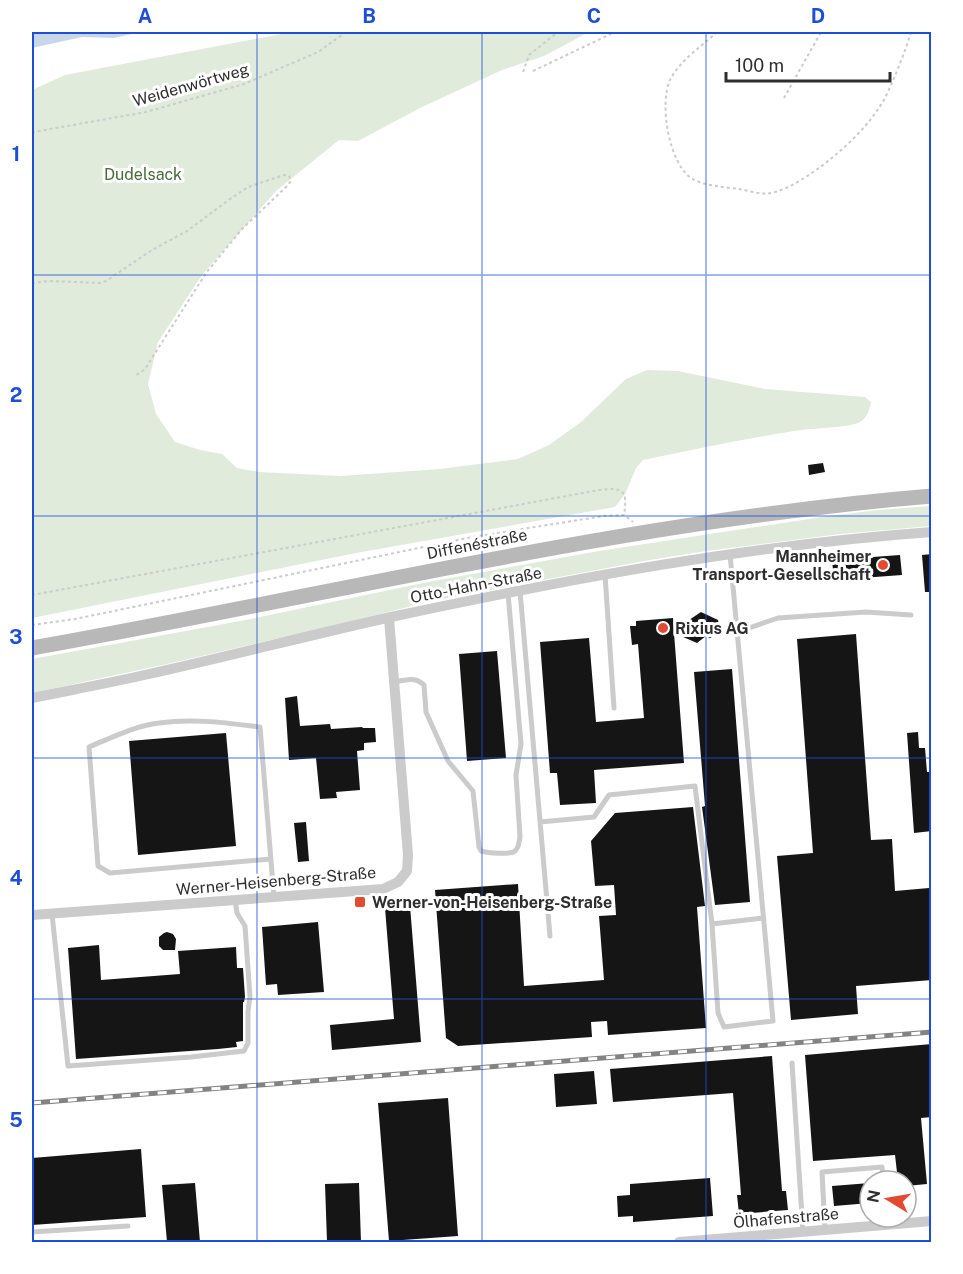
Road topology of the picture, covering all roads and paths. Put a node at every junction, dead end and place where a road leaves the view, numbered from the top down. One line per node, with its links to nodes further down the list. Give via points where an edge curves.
1 (346, 32): 10 (path, Weidenwörtweg, via 318,52 244,84 147,112)
2 (558, 32): 8 (path, via 529,56)
3 (615, 32): 7 (path)
4 (717, 32): 6 (path, via 680,65 669,82 665,102 670,142 687,176 698,182 761,194 774,193 806,176 840,153 861,131 883,103)
5 (820, 32): 9 (path)
6 (911, 32)
7 (533, 71)
8 (522, 72)
9 (784, 98)
10 (32, 133)
11 (32, 283): 12 (path, via 106,281 187,231 248,187 284,174 289,176 291,181 286,187 242,229 206,273 146,369)
12 (135, 376)
13 (932, 496): 15 (main road, Diffenéstraße)
14 (624, 515): 15 (path); 21 (path, via 626,499 622,491 599,489); 24 (path, via 472,537)
15 (644, 532): 26 (main road, Diffenéstraße)
16 (932, 532): 17 (street, Otto-Hahn-Straße)
17 (730, 554): 18 (street, Otto-Hahn-Straße); 25 (lane)
18 (605, 575): 19 (street, Otto-Hahn-Straße); 29 (lane)
19 (520, 590): 20 (street, Otto-Hahn-Straße); 30 (lane)
20 (508, 593): 23 (street, Otto-Hahn-Straße); 27 (lane, via 521,744 516,775 520,837 515,851 481,851 473,791 448,761 426,712 424,685 413,679)
21 (32, 595)
22 (911, 615): 25 (lane, via 866,612 778,618)
23 (389, 618): 27 (street, Werner-Heisenberg-Straße); 28 (street, Otto-Hahn-Straße)
24 (32, 625)
25 (737, 632): 36 (lane)
26 (32, 648)
27 (394, 682): 32 (street, Werner-Heisenberg-Straße, via 407,871 398,882 383,889)
28 (32, 698)
29 (614, 708)
30 (540, 822): 37 (lane, via 594,817 609,795 694,786); 38 (lane)
31 (271, 859): 31 (lane, via 260,727 200,720 158,723 88,747 98,866 110,873); 32 (lane)
32 (274, 897): 33 (street, Werner-Heisenberg-Straße)
33 (234, 900): 34 (street, Werner-Heisenberg-Straße); 34 (lane, via 245,926 250,997 248,1043 244,1051 68,1066)
34 (52, 914): 35 (street, Werner-Heisenberg-Straße)
35 (32, 915)
36 (763, 918): 37 (lane); 37 (lane, via 773,1021 724,1027 718,1013)
37 (712, 924)
38 (550, 936)
39 (792, 1063): 47 (lane)
40 (858, 1169): 42 (lane)
41 (858, 1169): 45 (lane, via 822,1172)
42 (882, 1169)
43 (858, 1225): 45 (street, Ölhafenstraße)
44 (128, 1226): 46 (lane)
45 (825, 1230): 47 (street, Ölhafenstraße)
46 (32, 1232)
47 (803, 1232): 48 (street, Ölhafenstraße)
48 (679, 1242)

